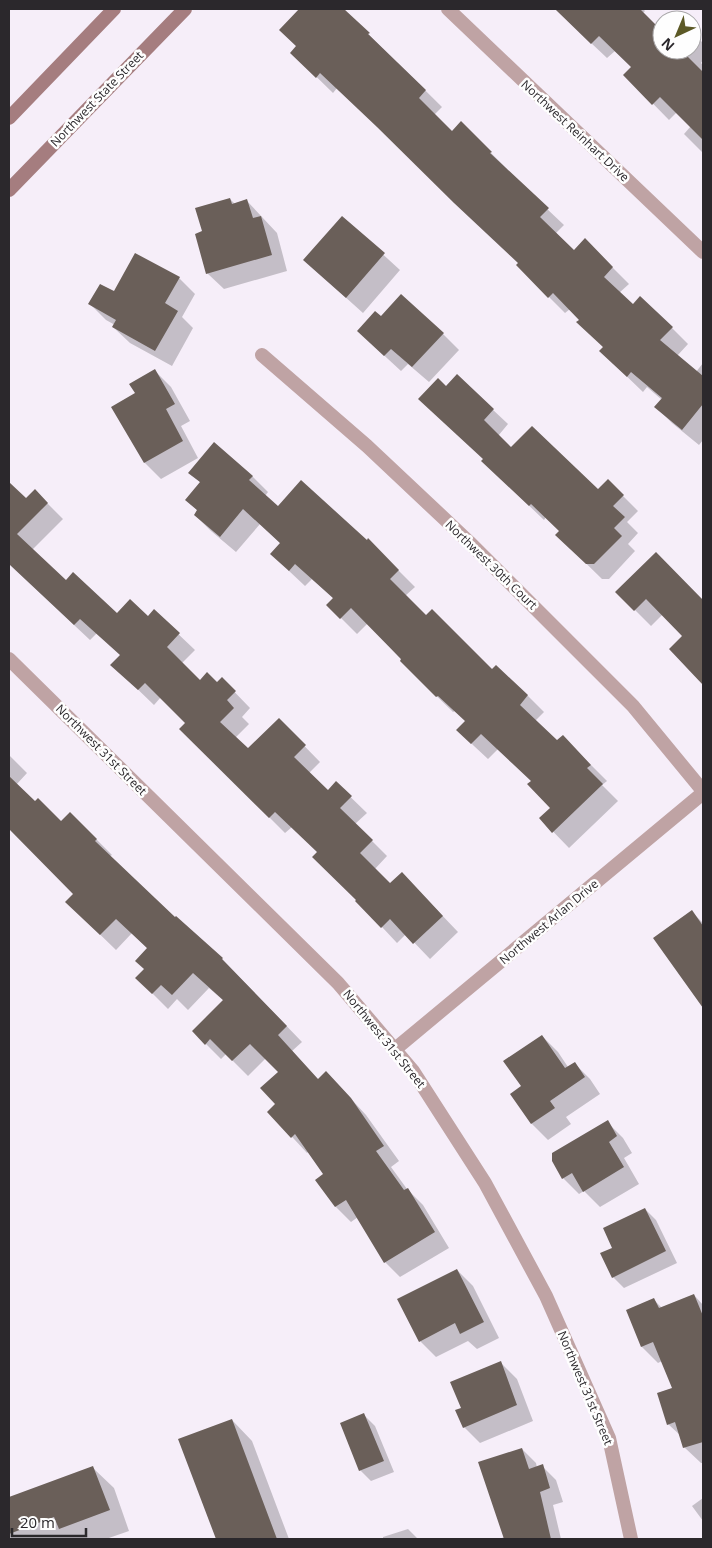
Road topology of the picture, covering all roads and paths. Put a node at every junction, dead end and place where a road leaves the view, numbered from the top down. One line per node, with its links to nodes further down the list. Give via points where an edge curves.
1 (114, 9): 4 (main road)
2 (185, 9): 5 (main road, Northwest State Street)
3 (448, 9): 6 (street, Northwest Reinhart Drive)
4 (9, 118)
5 (9, 190)
6 (703, 252)
7 (262, 355): 9 (street, Northwest 30th Court, via 367,446 469,542 633,706)
8 (9, 659): 10 (street, Northwest 31st Street, via 338,983)
9 (703, 792): 10 (street, Northwest Arlan Drive)
10 (394, 1050): 11 (street, Northwest 31st Street, via 413,1071 485,1182 546,1296 609,1438)
11 (631, 1539)

